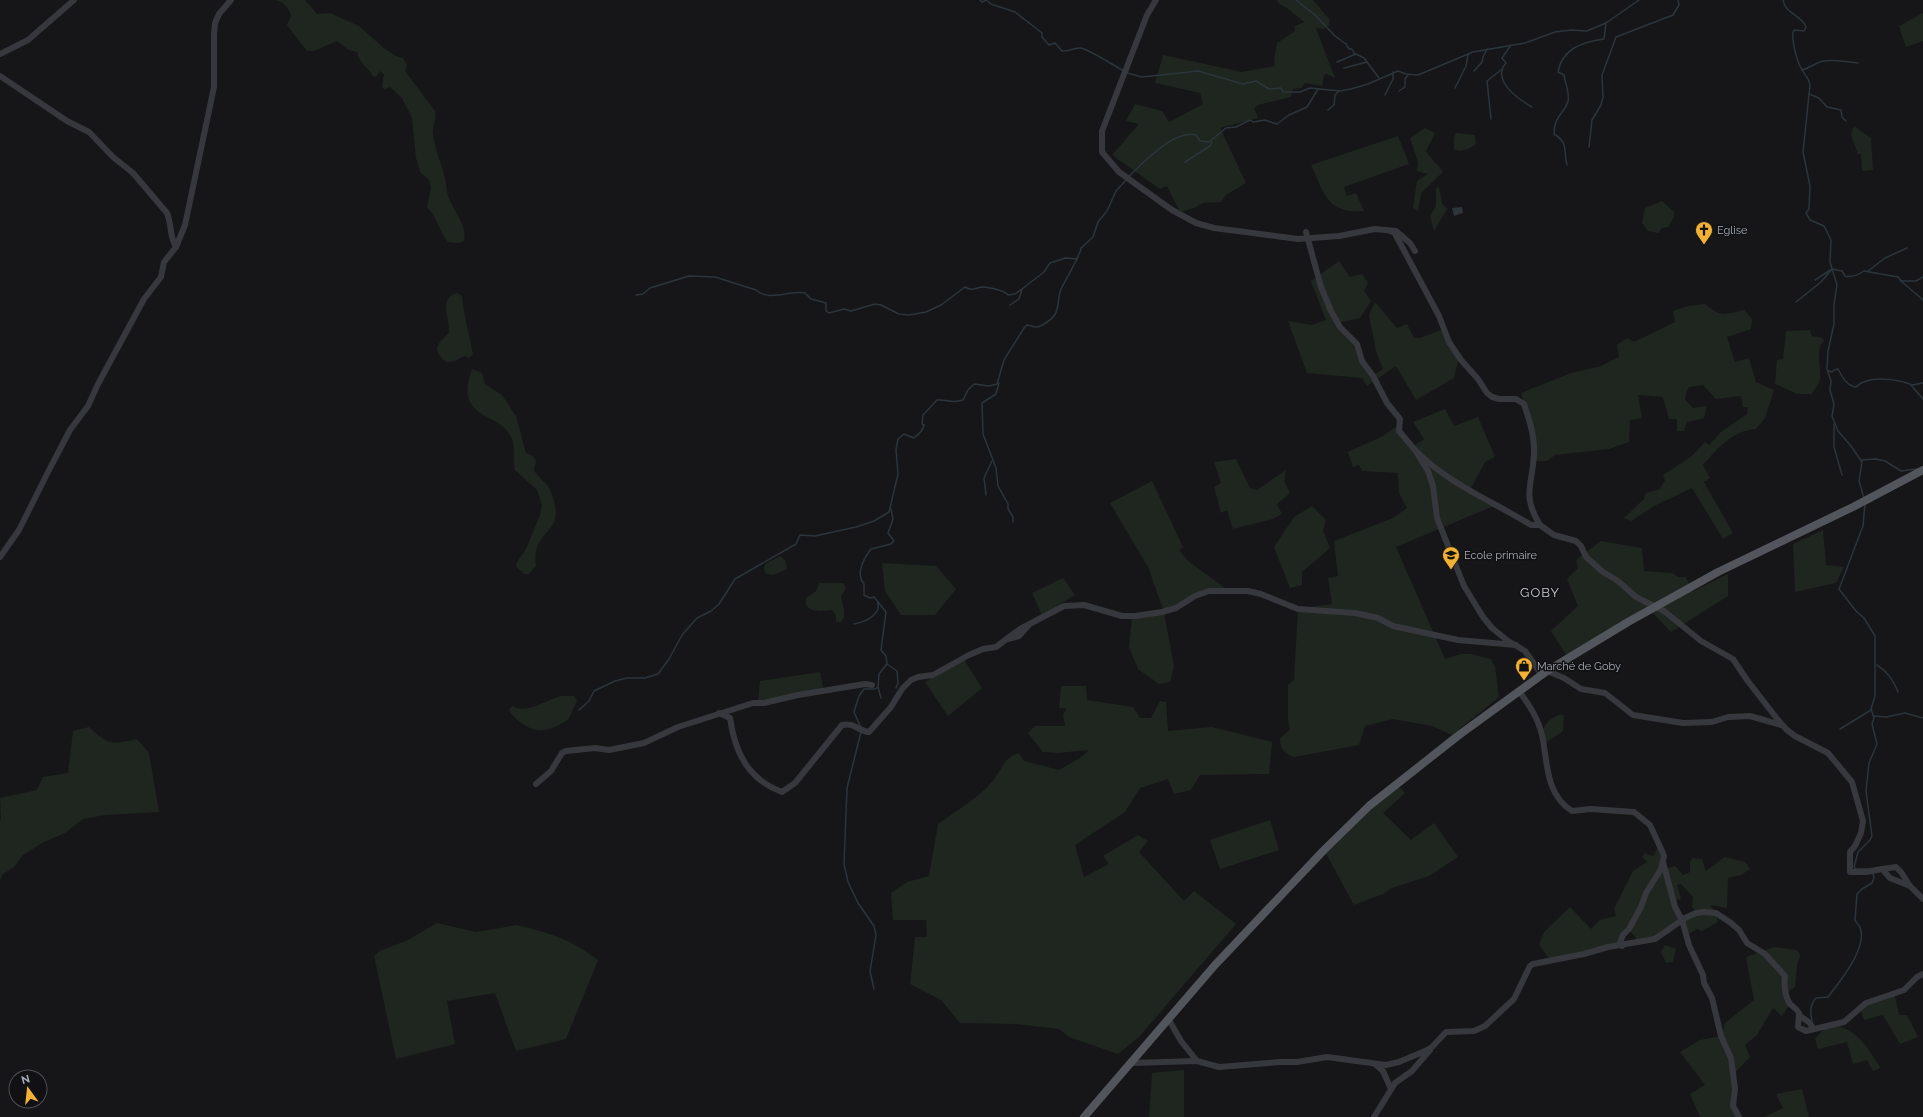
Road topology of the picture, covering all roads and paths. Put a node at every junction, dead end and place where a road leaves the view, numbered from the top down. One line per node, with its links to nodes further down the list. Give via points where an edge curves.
1 (74, 0): 4 (street, via 28,40)
2 (231, 0): 9 (street, via 216,23 214,87 187,220)
3 (1156, 0): 8 (street, via 1147,15 1100,137 1102,152 1119,172 1172,210 1196,223 1277,237)
4 (0, 54)
5 (0, 76): 9 (street, via 67,121 89,132 113,158 133,173 167,213 170,219 170,234)
6 (1387, 230): 8 (street, via 1375,229); 10 (street, via 1396,231 1403,236); 13 (street, via 1394,232 1439,316 1449,342 1461,360 1492,397 1516,399 1524,404 1534,452 1529,503)
7 (1306, 232): 8 (street)
8 (1309, 239): 11 (street, via 1321,287 1331,310 1340,327 1357,344 1362,361 1387,404 1400,420 1399,431)
9 (176, 247): 14 (street, via 164,262 161,277 132,320 88,406 70,430 19,530)
10 (1415, 251)
11 (1415, 450): 13 (street, via 1432,466 1477,495 1531,525); 16 (street, via 1428,472 1433,486 1437,518 1464,586 1492,628)
12 (1921, 471): 15 (main road, via 1718,572)
13 (1540, 525): 15 (street, via 1554,535 1578,543 1586,557 1603,572 1636,597)
14 (0, 557)
15 (1655, 607): 17 (main road); 21 (street, via 1664,611 1711,648 1733,659)
16 (1516, 645): 17 (street); 20 (street, via 1458,640 1392,626 1378,618 1355,613 1298,609 1248,591 1209,591 1170,610 1135,616 1122,616 1095,607 1064,606 1030,624 996,647 983,649 942,671 911,680 869,732 861,731 856,726 842,725 795,783 782,792 767,786 745,765 734,742 730,718)
17 (1545, 673): 19 (main road); 21 (street, via 1564,678 1581,689 1605,693 1633,715 1683,723 1712,722 1733,716 1750,716)
18 (872, 685): 20 (street, via 864,684 790,696)
19 (1519, 691): 23 (street, via 1536,718 1542,735 1549,779 1558,801 1572,811 1591,809 1634,812 1643,818 1654,832 1662,851); 31 (main road, via 1459,734 1369,806 1257,919)
20 (719, 713): 22 (street, via 678,727 644,743 609,750 595,748 562,753 551,771)
21 (1784, 726): 24 (street, via 1795,736 1828,753 1852,782 1863,825 1856,846 1850,852 1850,872)
22 (536, 784)
23 (1663, 862): 27 (street, via 1675,907); 28 (street)
24 (1882, 869): 25 (street, via 1894,881); 25 (street, via 1896,867)
25 (1910, 886): 26 (street)
26 (1923, 899)
27 (1682, 920): 28 (street, via 1655,939); 30 (street, via 1696,913 1716,913 1740,930 1747,943 1765,954 1785,976 1784,989 1790,1004 1796,1008); 40 (street, via 1689,945 1712,998 1721,1036 1731,1058 1735,1089 1733,1106)
28 (1620, 945): 33 (street, via 1533,964 1510,1003 1485,1026 1474,1031 1446,1032)
29 (1923, 974): 32 (street, via 1904,990 1866,1003 1844,1022)
30 (1800, 1016): 32 (street, via 1810,1023); 32 (street, via 1798,1027 1806,1031)
31 (1169, 1020): 34 (street); 35 (main road)
32 (1813, 1029)
33 (1432, 1046): 36 (street, via 1399,1062); 37 (street, via 1421,1062 1398,1080)
34 (1197, 1061): 35 (street); 36 (street, via 1219,1067 1297,1062 1327,1057)
35 (1132, 1063): 38 (main road)
36 (1376, 1065): 37 (street, via 1383,1072)
37 (1391, 1089): 39 (street)
38 (1084, 1117)
39 (1374, 1117)
40 (1739, 1117)

